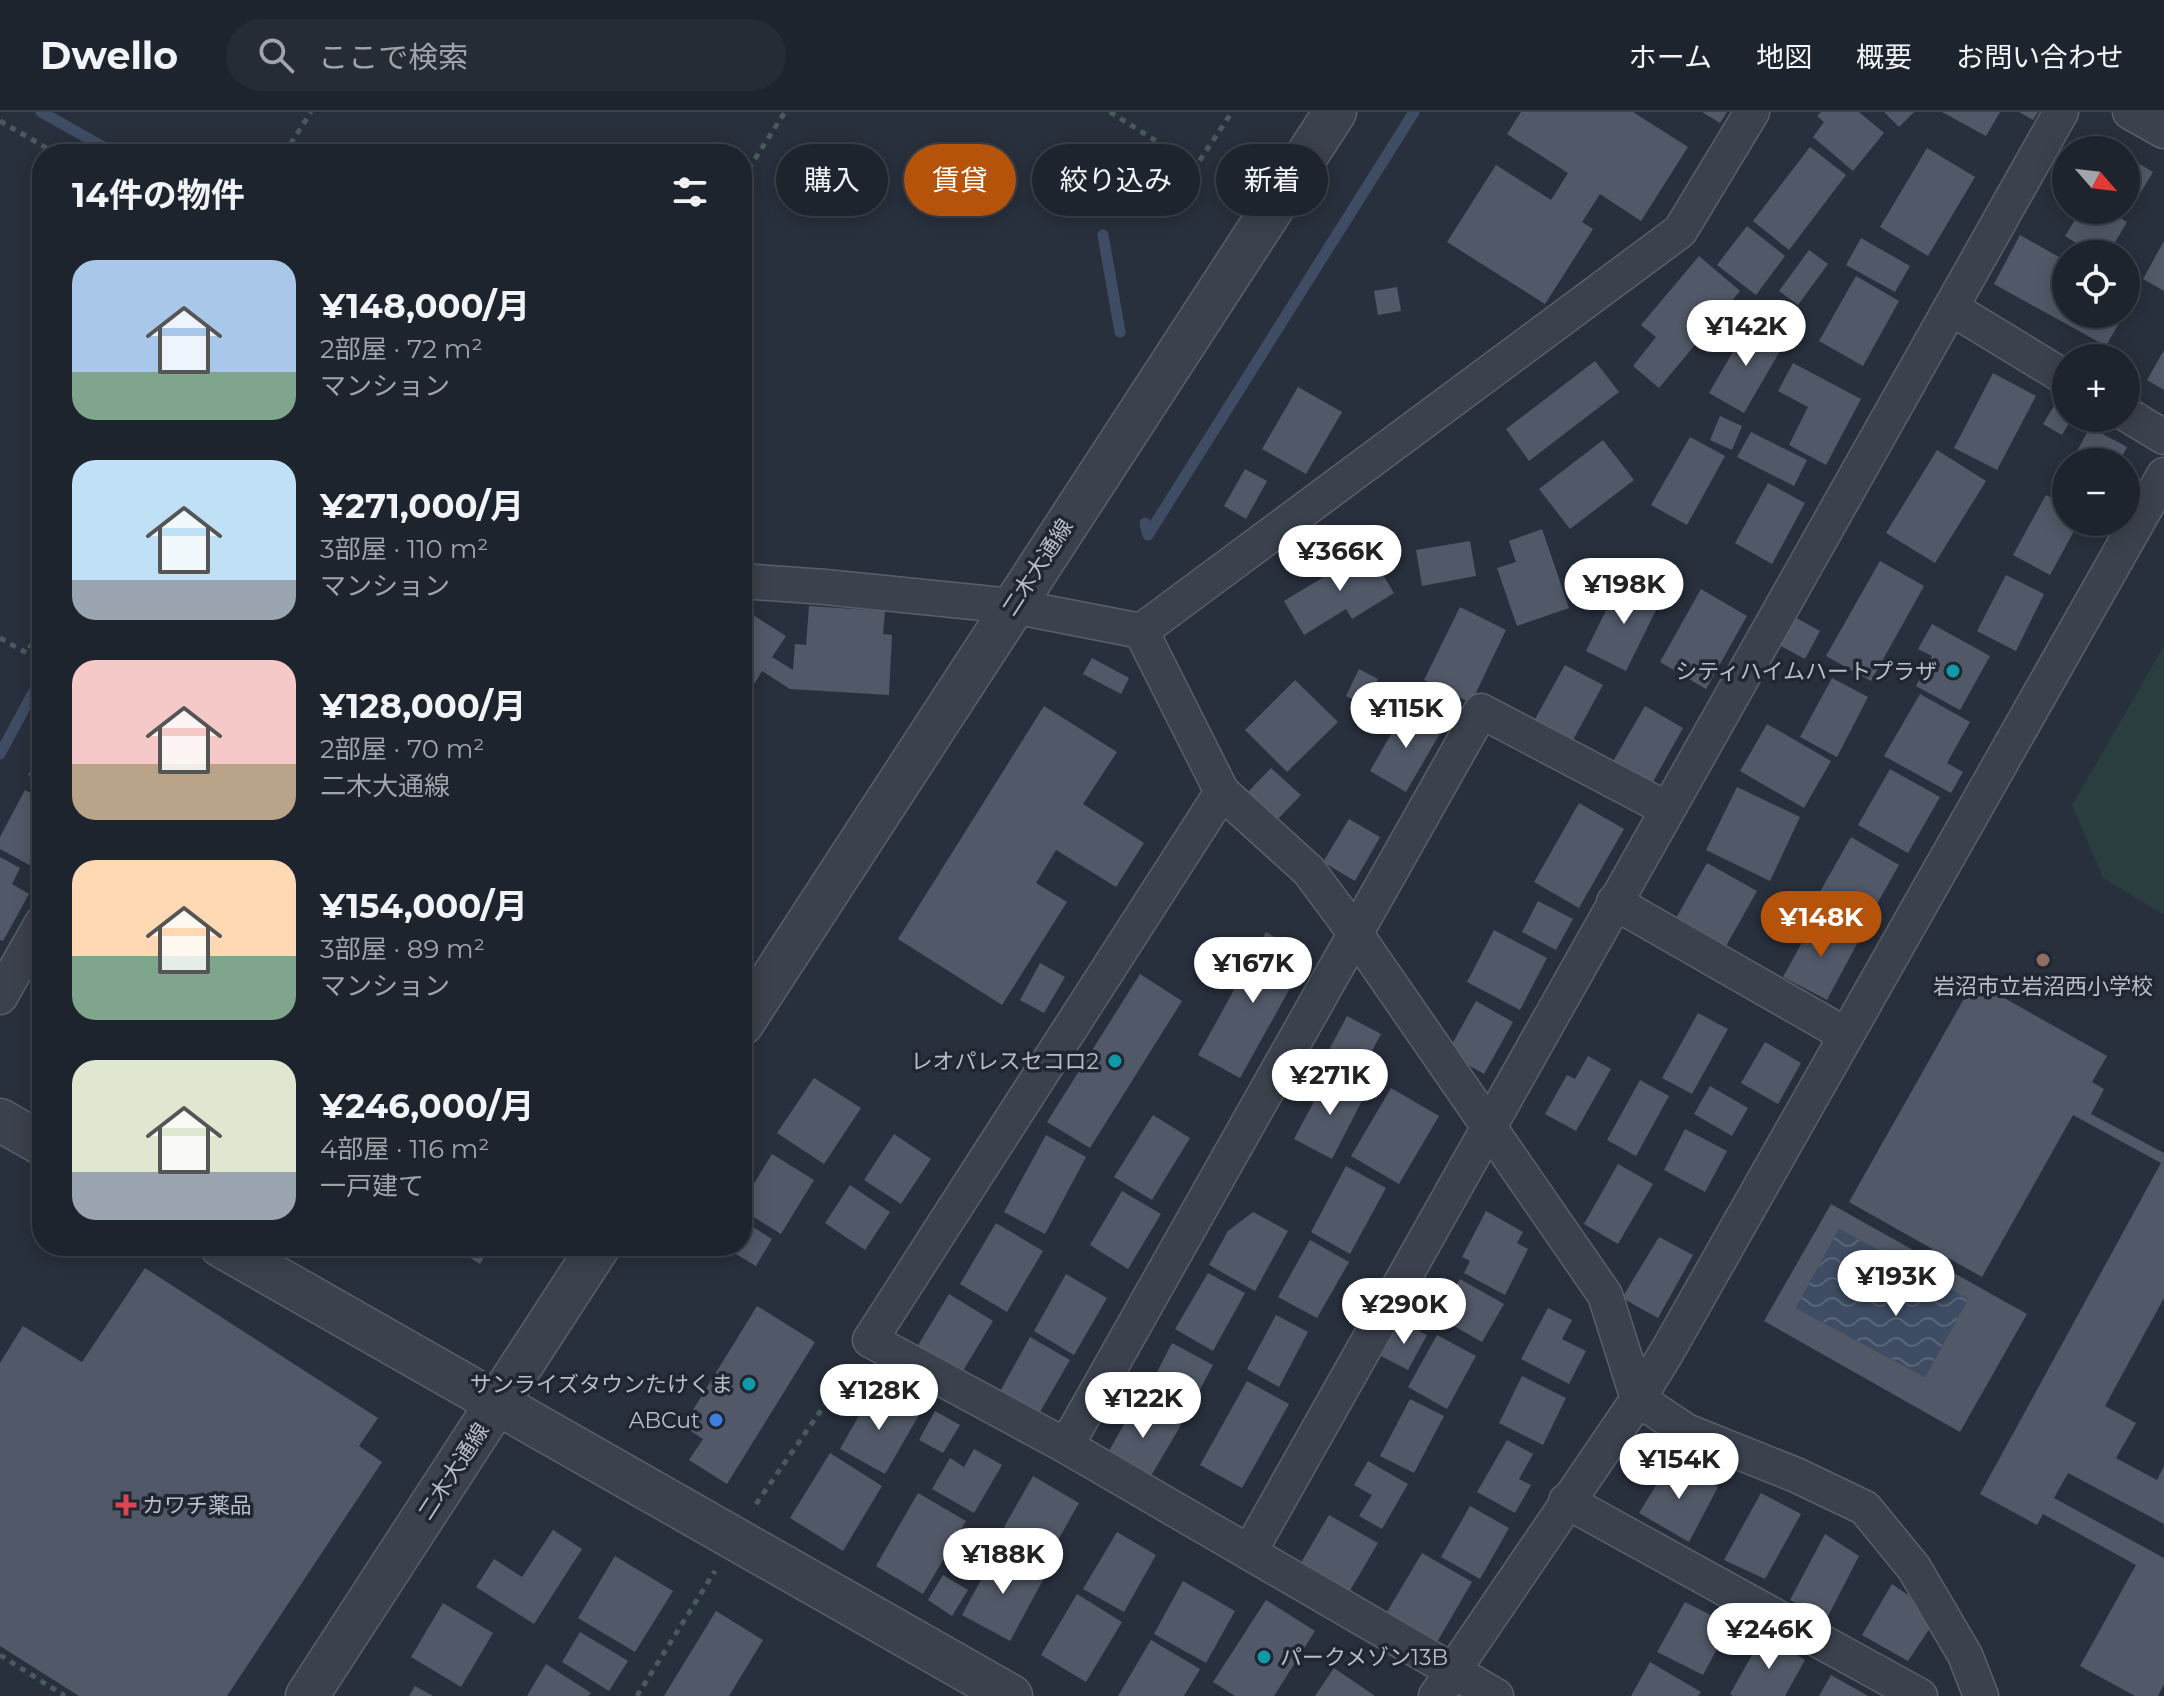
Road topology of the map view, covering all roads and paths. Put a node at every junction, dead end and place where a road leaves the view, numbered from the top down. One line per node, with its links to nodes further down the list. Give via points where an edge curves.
1 (311, 112): 12 (path)
2 (785, 112): 13 (path)
3 (1110, 112): 4 (path, via 1196,166)
4 (1232, 112)
5 (1335, 112): 20 (street, 二木大通線)
6 (1752, 112): 21 (street, via 1680,231)
7 (2061, 112): 14 (street)
8 (2130, 112): 10 (street)
9 (0, 121): 11 (path)
10 (2164, 131)
11 (40, 144)
12 (290, 144)
13 (752, 163)
14 (1951, 308): 15 (street); 25 (street)
15 (2052, 369)
16 (2140, 422): 17 (street)
17 (2164, 437)
18 (2164, 475): 31 (street)
19 (752, 582): 20 (street)
20 (1012, 606): 21 (street); 30 (street, 二木大通線)
21 (1141, 631): 24 (street)
22 (0, 638): 23 (path, via 27,653)
23 (32, 644)
24 (1222, 792): 27 (street, via 1309,871); 37 (street)
25 (1667, 809): 26 (street); 27 (street, via 1481,711)
26 (1614, 902): 31 (street); 33 (street)
27 (1355, 933): 33 (street); 40 (street)
28 (32, 941): 29 (street)
29 (0, 997)
30 (752, 1009)
31 (1846, 1035): 38 (street)
32 (0, 1120): 34 (street)
33 (1488, 1128): 38 (street, via 1605,1295); 43 (street)
34 (32, 1138)
35 (239, 1256): 39 (street)
36 (593, 1256): 39 (street, 二木大通線)
37 (870, 1340): 40 (street); 42 (path)
38 (1638, 1399): 41 (street); 53 (street, via 1686,1431 1865,1508 1914,1568 1965,1655)
39 (497, 1403): 48 (street, 二木大通線); 50 (street)
40 (1066, 1446): 43 (street)
41 (1566, 1501): 46 (street); 52 (street)
42 (754, 1505)
43 (1250, 1551): 46 (street)
44 (716, 1570): 49 (path)
45 (0, 1655): 47 (path)
46 (1444, 1683): 51 (street)
47 (65, 1696)
48 (307, 1696)
49 (637, 1696)
50 (1011, 1696)
51 (1496, 1696)
52 (1920, 1696)
53 (1981, 1696)

